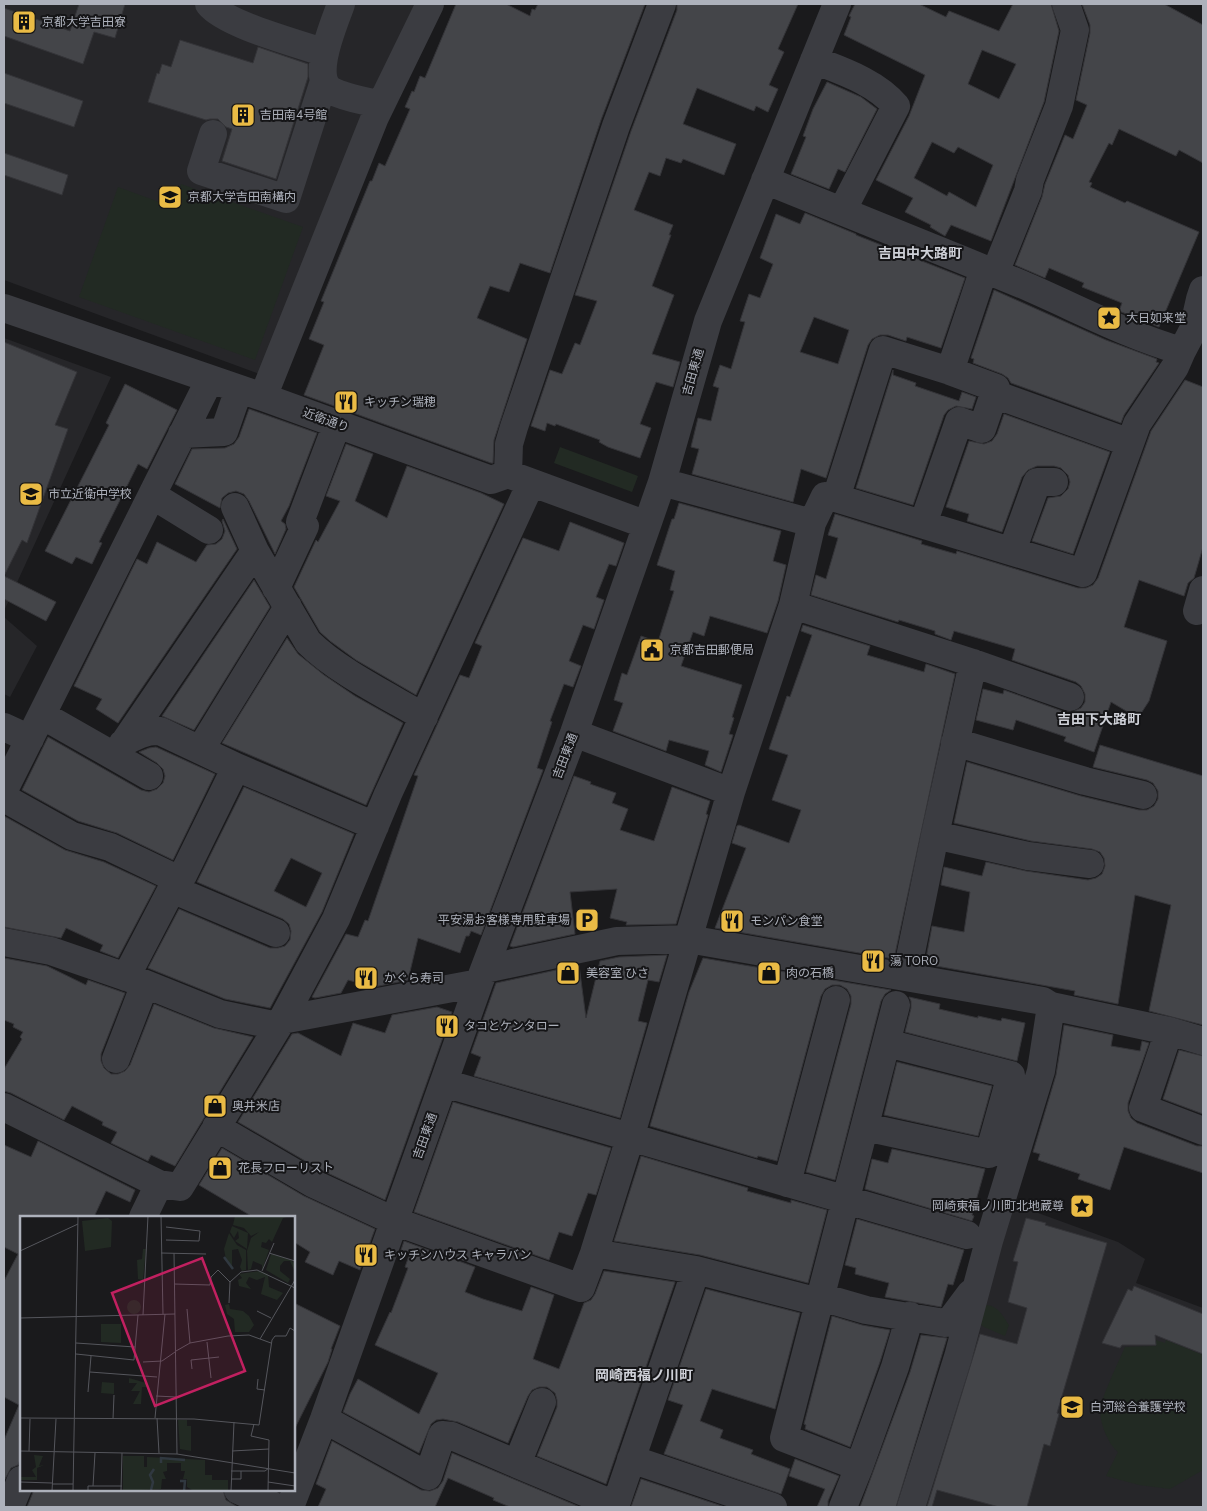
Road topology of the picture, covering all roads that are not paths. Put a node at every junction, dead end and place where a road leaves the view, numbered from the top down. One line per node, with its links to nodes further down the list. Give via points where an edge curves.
1 (209, 4): 7 (street, via 219,13 252,28)
2 (341, 4): 7 (street)
3 (430, 4): 10 (street)
4 (662, 4): 25 (street, via 616,126 509,444)
5 (836, 4): 8 (street, 吉田東通)
6 (1066, 4): 14 (street, via 1075,30 1059,106 1028,192)
7 (325, 53): 9 (street)
8 (814, 60): 12 (street, 吉田東通); 13 (street, via 855,78 887,96 896,106)
9 (324, 81): 10 (street, via 331,90); 11 (street, via 286,199 201,172)
10 (381, 106): 20 (street)
11 (213, 134)
12 (765, 180): 13 (street); 26 (street, 吉田東通, via 708,322)
13 (842, 211): 14 (street)
14 (990, 271): 17 (street, via 1152,343); 18 (street)
15 (1203, 290): 17 (street)
16 (4, 308): 19 (street, 近衛通り)
17 (1193, 332): 24 (street)
18 (950, 371): 21 (street, via 996,388); 29 (street, via 884,350)
19 (210, 379): 20 (street, 近衛通り); 23 (street)
20 (251, 393): 22 (street, 近衛通り); 23 (street, via 224,432)
21 (994, 394): 24 (street); 32 (street, via 982,428 959,421)
22 (337, 424): 25 (street, 近衛通り, via 491,480); 37 (street, via 300,522 305,526)
23 (182, 434): 28 (street)
24 (1130, 443): 36 (street, via 1083,573)
25 (520, 478): 33 (street, 近衛通り); 42 (street)
26 (662, 482): 31 (street); 33 (street, 吉田東通)
27 (1054, 482): 36 (street, via 1036,482)
28 (152, 495): 34 (street); 41 (street)
29 (836, 498): 31 (street, via 825,496); 32 (street)
30 (235, 507): 35 (street)
31 (812, 523): 38 (street)
32 (923, 524): 36 (street)
33 (647, 525): 44 (street, 吉田東通)
34 (209, 530)
35 (255, 551): 37 (street); 47 (street)
36 (1012, 551)
37 (282, 598): 42 (street, via 308,642 317,651); 48 (street)
38 (793, 605): 39 (street); 52 (street)
39 (973, 663): 40 (street); 46 (street)
40 (1070, 697)
41 (42, 715): 45 (street); 47 (street)
42 (424, 717): 55 (street)
43 (4, 727): 45 (street)
44 (574, 733): 52 (street); 62 (street, 吉田東通)
45 (30, 739): 51 (street)
46 (955, 742): 53 (street); 56 (street)
47 (119, 750): 48 (street, via 131,738 152,730); 50 (street)
48 (200, 750): 49 (street)
49 (236, 767): 55 (street); 58 (street, via 183,876)
50 (149, 776)
51 (4, 790)
52 (731, 792): 60 (street)
53 (1143, 795)
54 (4, 798): 58 (street, via 72,836 110,847)
55 (375, 826): 68 (street, via 336,919)
56 (934, 835): 57 (street, via 1028,856); 63 (street)
57 (1090, 864)
58 (174, 884): 59 (street); 64 (street)
59 (276, 933)
60 (688, 939): 62 (street, via 617,941); 63 (street); 78 (street)
61 (4, 942): 64 (street, via 51,951)
62 (482, 976): 68 (street); 73 (street, 吉田東通)
63 (906, 977): 67 (street, via 1043,1001)
64 (136, 981): 68 (street, via 220,1014); 72 (street)
65 (836, 1000): 79 (street)
66 (896, 1005): 70 (street)
67 (1051, 1006): 69 (street); 87 (street, via 1041,1071)
68 (280, 1023): 75 (street)
69 (1169, 1031): 71 (street); 77 (street, via 1143,1108)
70 (887, 1042): 76 (street); 76 (street, via 1011,1075 989,1154)
71 (1203, 1042)
72 (116, 1059)
73 (444, 1083): 78 (street); 83 (street, 吉田東通)
74 (4, 1107): 80 (street)
75 (216, 1127): 80 (street, via 180,1187); 83 (street, via 312,1183)
76 (865, 1127): 81 (street)
77 (1203, 1131)
78 (630, 1138): 79 (street); 85 (street)
79 (787, 1183): 81 (street)
80 (159, 1184): 82 (street)
81 (846, 1200): 84 (street); 88 (street)
82 (143, 1216)
83 (394, 1221): 85 (street, via 581,1288); 91 (street, 吉田東通)
84 (967, 1235)
85 (594, 1253): 86 (street)
86 (696, 1270): 88 (street); 92 (street)
87 (978, 1284): 89 (street, via 946,1323); 103 (street)
88 (820, 1300): 89 (street); 94 (street, via 784,1438)
89 (910, 1316): 94 (street)
90 (542, 1402): 93 (street)
91 (324, 1419): 93 (street, via 428,1476 442,1435 452,1436); 100 (street, 吉田東通)
92 (631, 1459): 97 (street); 101 (street)
93 (517, 1464): 97 (street)
94 (859, 1467): 102 (street)
95 (20, 1482): 98 (street)
96 (240, 1491): 99 (street)
97 (615, 1506)
98 (10, 1507)
99 (276, 1507)
100 (290, 1507)
101 (774, 1507)
102 (842, 1507)
103 (911, 1507)

